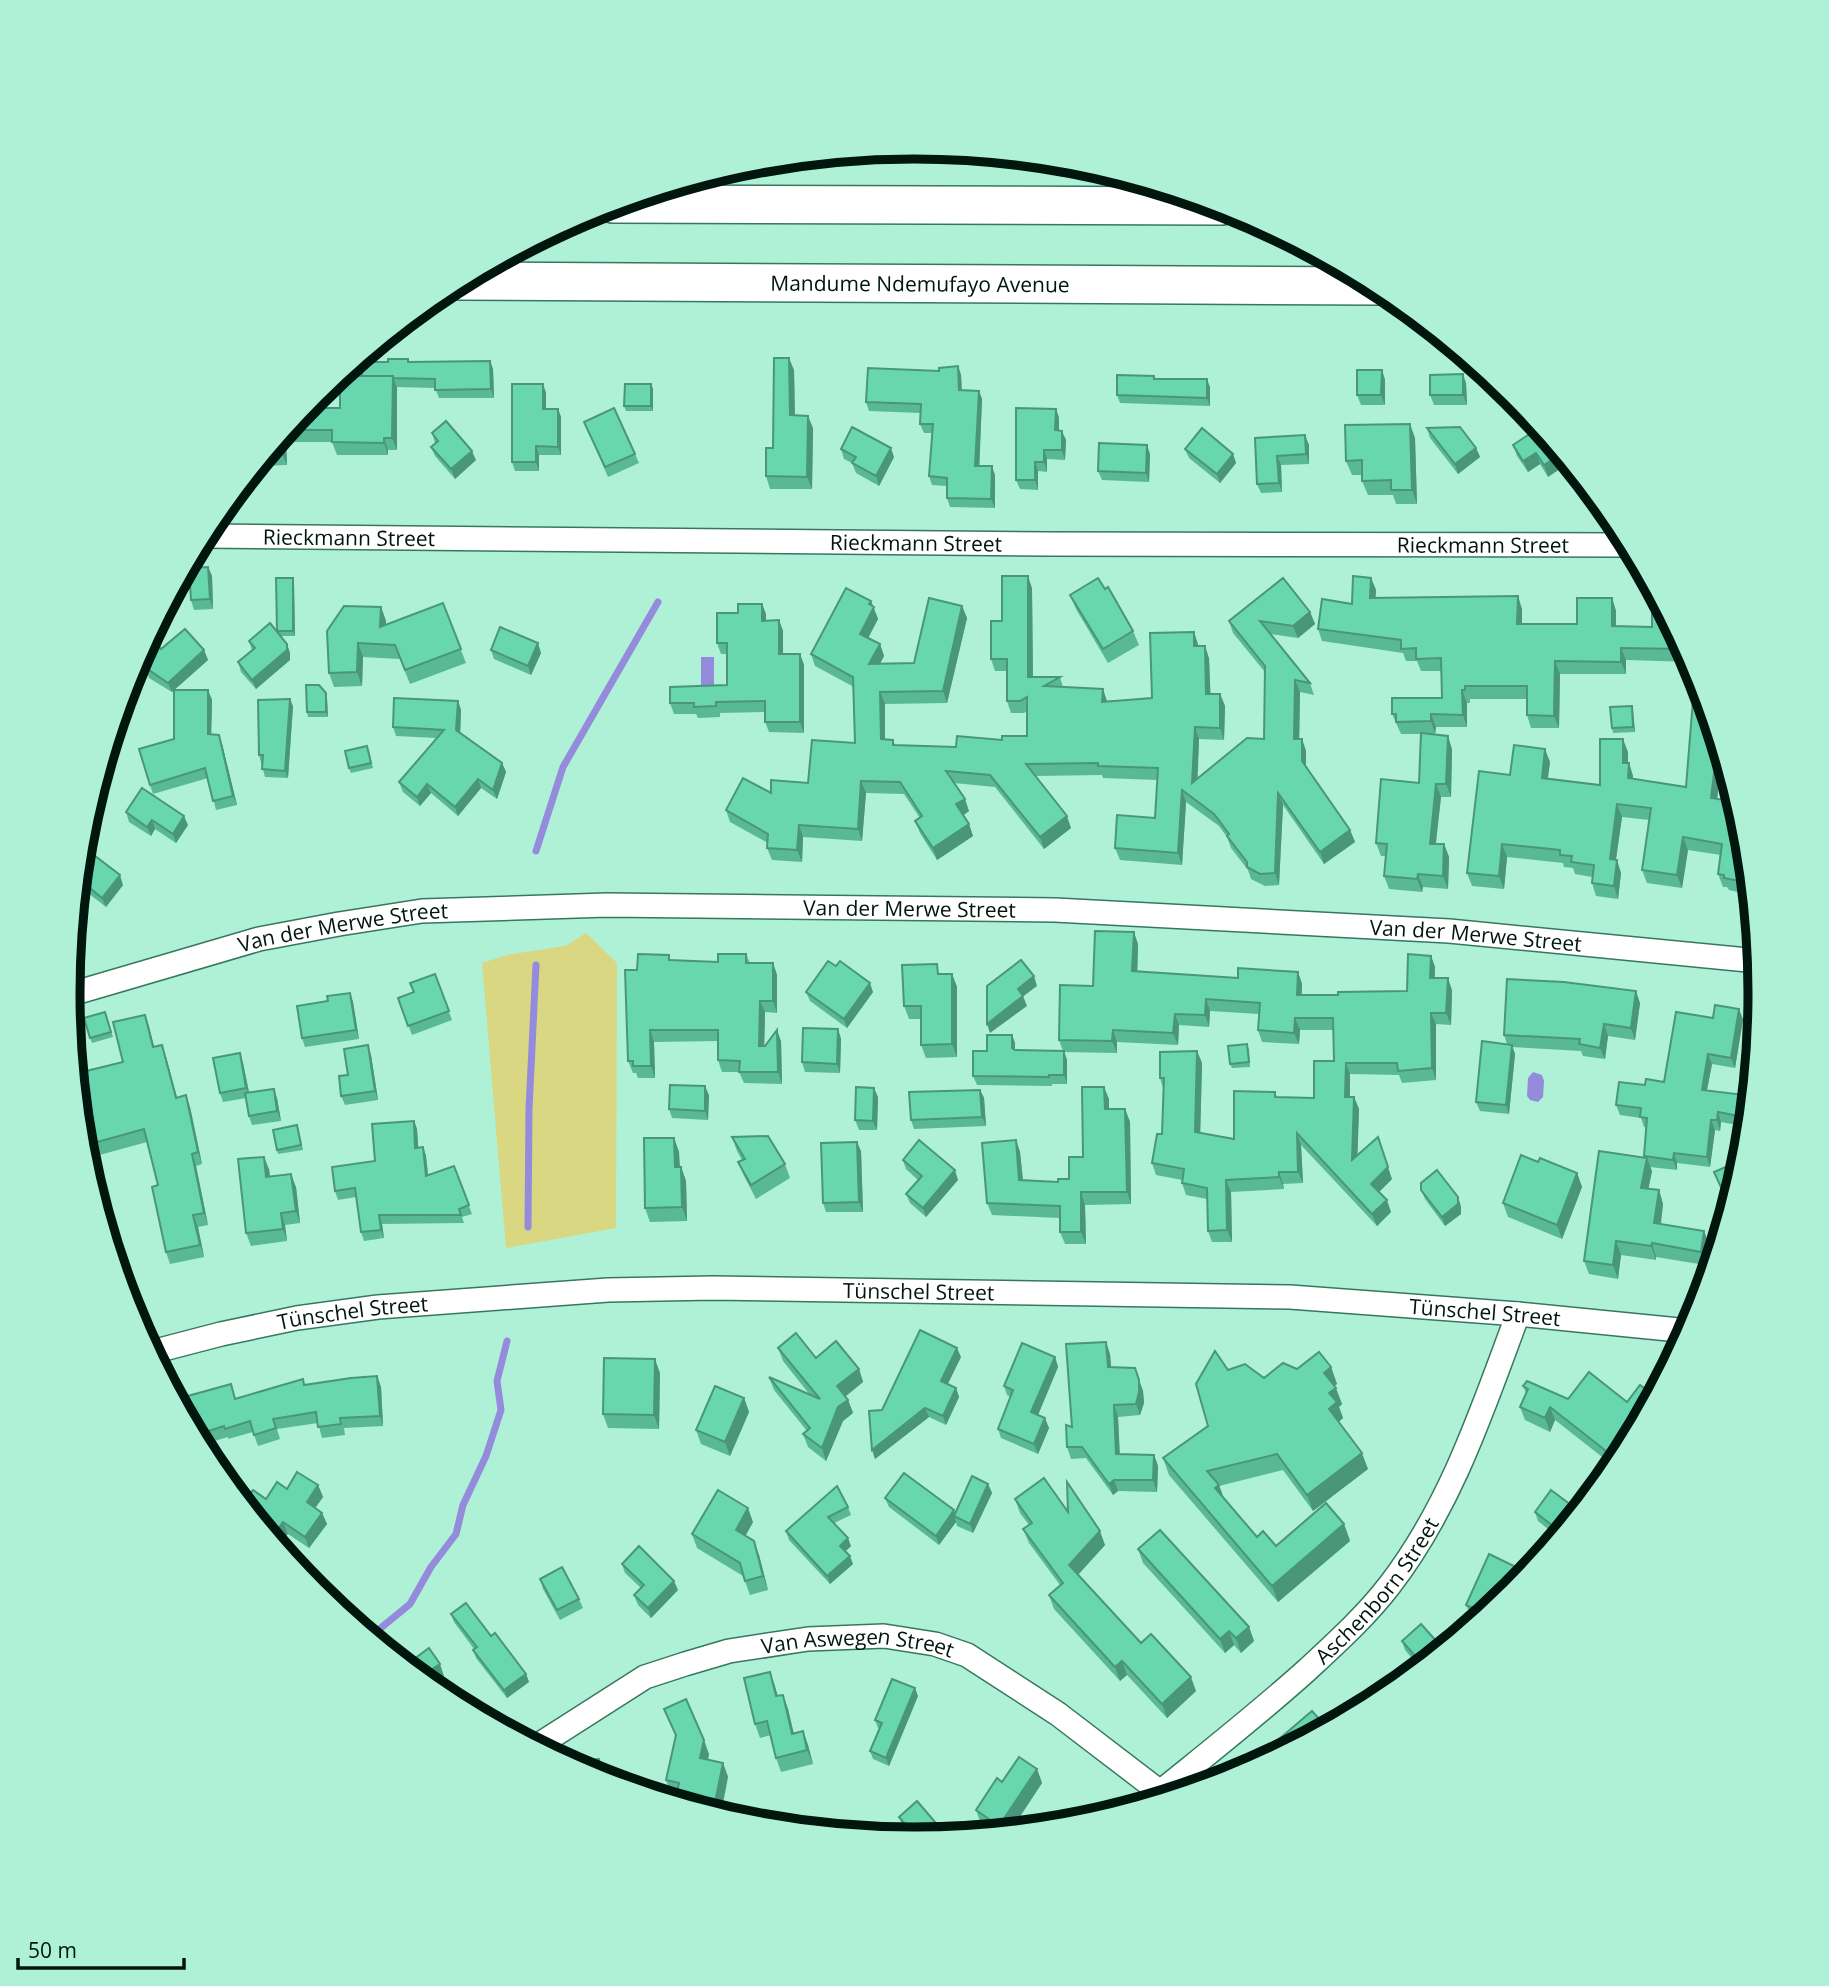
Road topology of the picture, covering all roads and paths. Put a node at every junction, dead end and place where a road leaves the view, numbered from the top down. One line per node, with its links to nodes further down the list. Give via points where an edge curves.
1 (643, 204): 2 (main road)
2 (1191, 206)
3 (482, 281): 4 (main road, Mandume Ndemufayo Avenue)
4 (1356, 286)
5 (217, 536): 6 (street, Rieckmann Street)
6 (1617, 545)
7 (1747, 960): 8 (street, Van der Merwe Street, via 1449,931 1055,910 607,905 422,911 339,924 259,939)
8 (80, 991)
9 (1518, 1314): 10 (street, Tünschel Street); 11 (street, Tünschel Street, via 1290,1297 608,1290 310,1316); 13 (street, Aschenborn Street, via 1472,1438 1427,1530 1389,1587 1349,1632 1254,1718)
10 (1677, 1330)
11 (161, 1350)
12 (545, 1741): 14 (street, Van Aswegen Street, via 645,1677 685,1664 729,1651 808,1639 884,1636 935,1644 967,1655 1058,1714)
13 (1165, 1789)
14 (1150, 1793)

